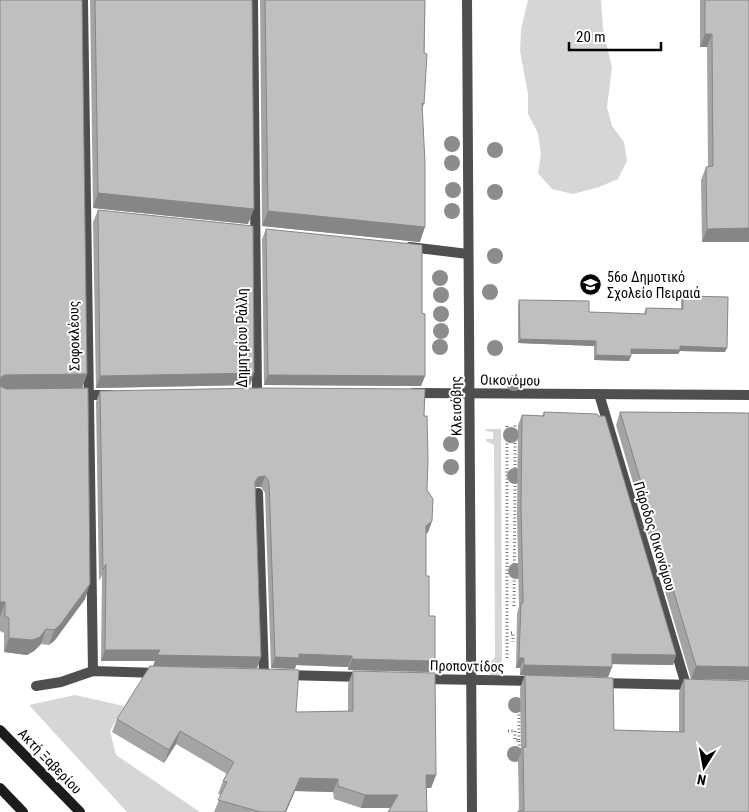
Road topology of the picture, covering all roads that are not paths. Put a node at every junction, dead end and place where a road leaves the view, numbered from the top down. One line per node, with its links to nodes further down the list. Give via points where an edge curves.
1 (83, 0): 10 (street, Σοφοκλέους, via 91,214)
2 (254, 0): 6 (street, Δημητρίου Ράλλη)
3 (467, 0): 5 (street, Κλεισόβης)
4 (400, 246): 5 (street)
5 (468, 254): 8 (street, Κλεισόβης)
6 (256, 392)
7 (402, 393): 8 (street, Οικονόμου)
8 (470, 393): 9 (street, Οικονόμου); 19 (street, Κλεισόβης)
9 (599, 394): 12 (street, Οικονόμου); 22 (street, Πάροδος Οικονόμου)
10 (88, 395): 11 (street); 13 (street); 15 (street, Σοφοκλέους)
11 (118, 395)
12 (749, 395)
13 (68, 396)
14 (258, 493): 17 (street, via 259,675)
15 (93, 671): 16 (street); 23 (street)
16 (169, 673)
17 (373, 678)
18 (413, 678): 19 (street, Προποντίδος)
19 (472, 680): 20 (street, Προποντίδος); 29 (street, Κλεισόβης)
20 (550, 682)
21 (589, 683): 22 (street)
22 (686, 685): 24 (street)
23 (36, 686)
24 (704, 686)
25 (0, 730): 28 (main road, Ακτή Ξαβερίου)
26 (0, 788): 27 (main road)
27 (23, 812)
28 (80, 812)
29 (472, 812)

